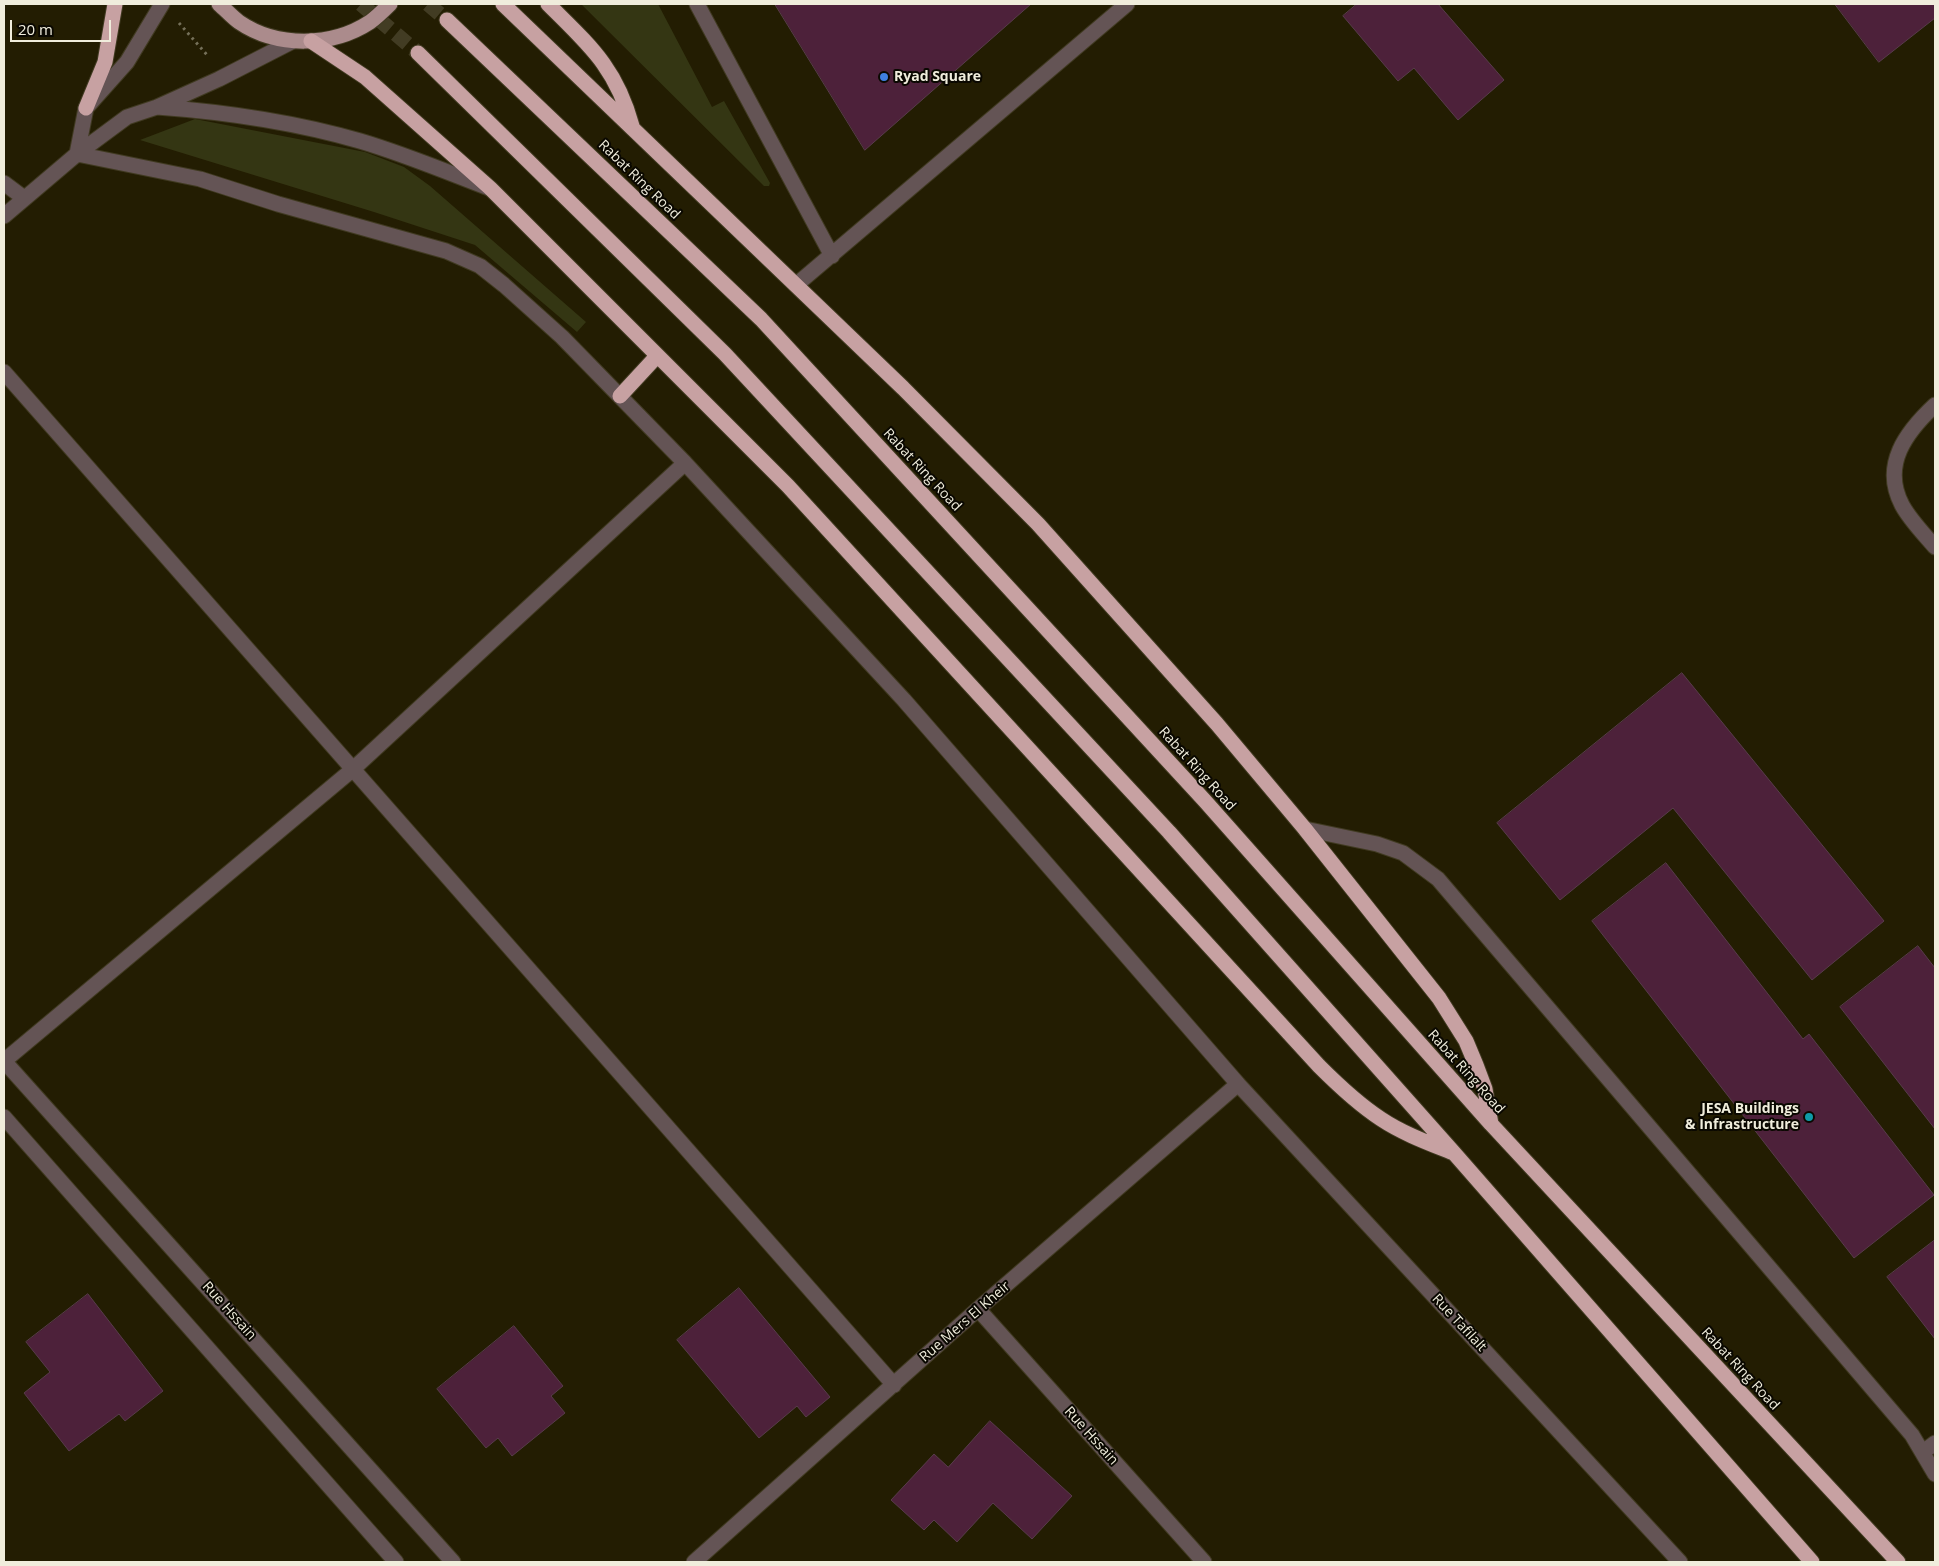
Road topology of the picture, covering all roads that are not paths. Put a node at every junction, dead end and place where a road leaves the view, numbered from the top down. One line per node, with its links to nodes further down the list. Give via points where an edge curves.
1 (115, 4): 14 (highway, via 105,62)
2 (162, 4): 14 (street, via 127,62)
3 (219, 4): 10 (main road, via 240,22 265,34)
4 (390, 4): 11 (main road, via 370,22 342,36)
5 (503, 4): 15 (highway)
6 (548, 4): 15 (highway, via 599,57 614,78)
7 (697, 4): 21 (street)
8 (1127, 4): 21 (street)
9 (447, 20): 34 (highway, Rabat Ring Road, via 761,319 1205,801)
10 (293, 41): 11 (main road); 13 (street)
11 (311, 41): 18 (highway, via 365,77)
12 (418, 53): 35 (highway, via 725,354 1169,832)
13 (158, 107): 16 (street, via 127,117); 18 (street, via 210,110 314,130 417,160)
14 (86, 108): 16 (street)
15 (632, 127): 22 (highway)
16 (77, 154): 19 (street); 25 (street, Rue Tafilalt, via 200,179 446,251 480,266 562,337)
17 (4, 183): 19 (street)
18 (490, 188): 23 (highway)
19 (24, 198): 20 (street)
20 (4, 216)
21 (832, 256): 22 (street)
22 (796, 285): 30 (highway, via 1038,524 1217,724)
23 (658, 356): 25 (highway); 35 (highway, via 788,486 1319,1066 1380,1119 1416,1139)
24 (4, 372): 29 (street)
25 (620, 396): 27 (street, Rue Tafilalt)
26 (1932, 408): 28 (street, via 1901,446 1893,481 1902,506)
27 (685, 463): 29 (street); 32 (street, Rue Tafilalt, via 904,700)
28 (1935, 547)
29 (352, 770): 31 (street); 37 (street)
30 (1305, 829): 34 (highway, via 1454,1019 1479,1073); 39 (street, via 1403,852 1438,880)
31 (4, 1061): 42 (street, Rue Hssain)
32 (1238, 1084): 36 (street, Rue Mers El Kheir); 45 (street, Rue Tafilalt)
33 (4, 1117): 41 (street)
34 (1491, 1124): 47 (highway, Rabat Ring Road)
35 (1454, 1153): 46 (highway)
36 (978, 1310): 37 (street, Rue Mers El Kheir); 44 (street, Rue Hssain)
37 (894, 1385): 43 (street, Rue Mers El Kheir)
38 (1935, 1443): 39 (street)
39 (1923, 1452): 40 (street)
40 (1935, 1474)
41 (396, 1562)
42 (453, 1562)
43 (694, 1562)
44 (1204, 1562)
45 (1680, 1562)
46 (1812, 1562)
47 (1898, 1562)

